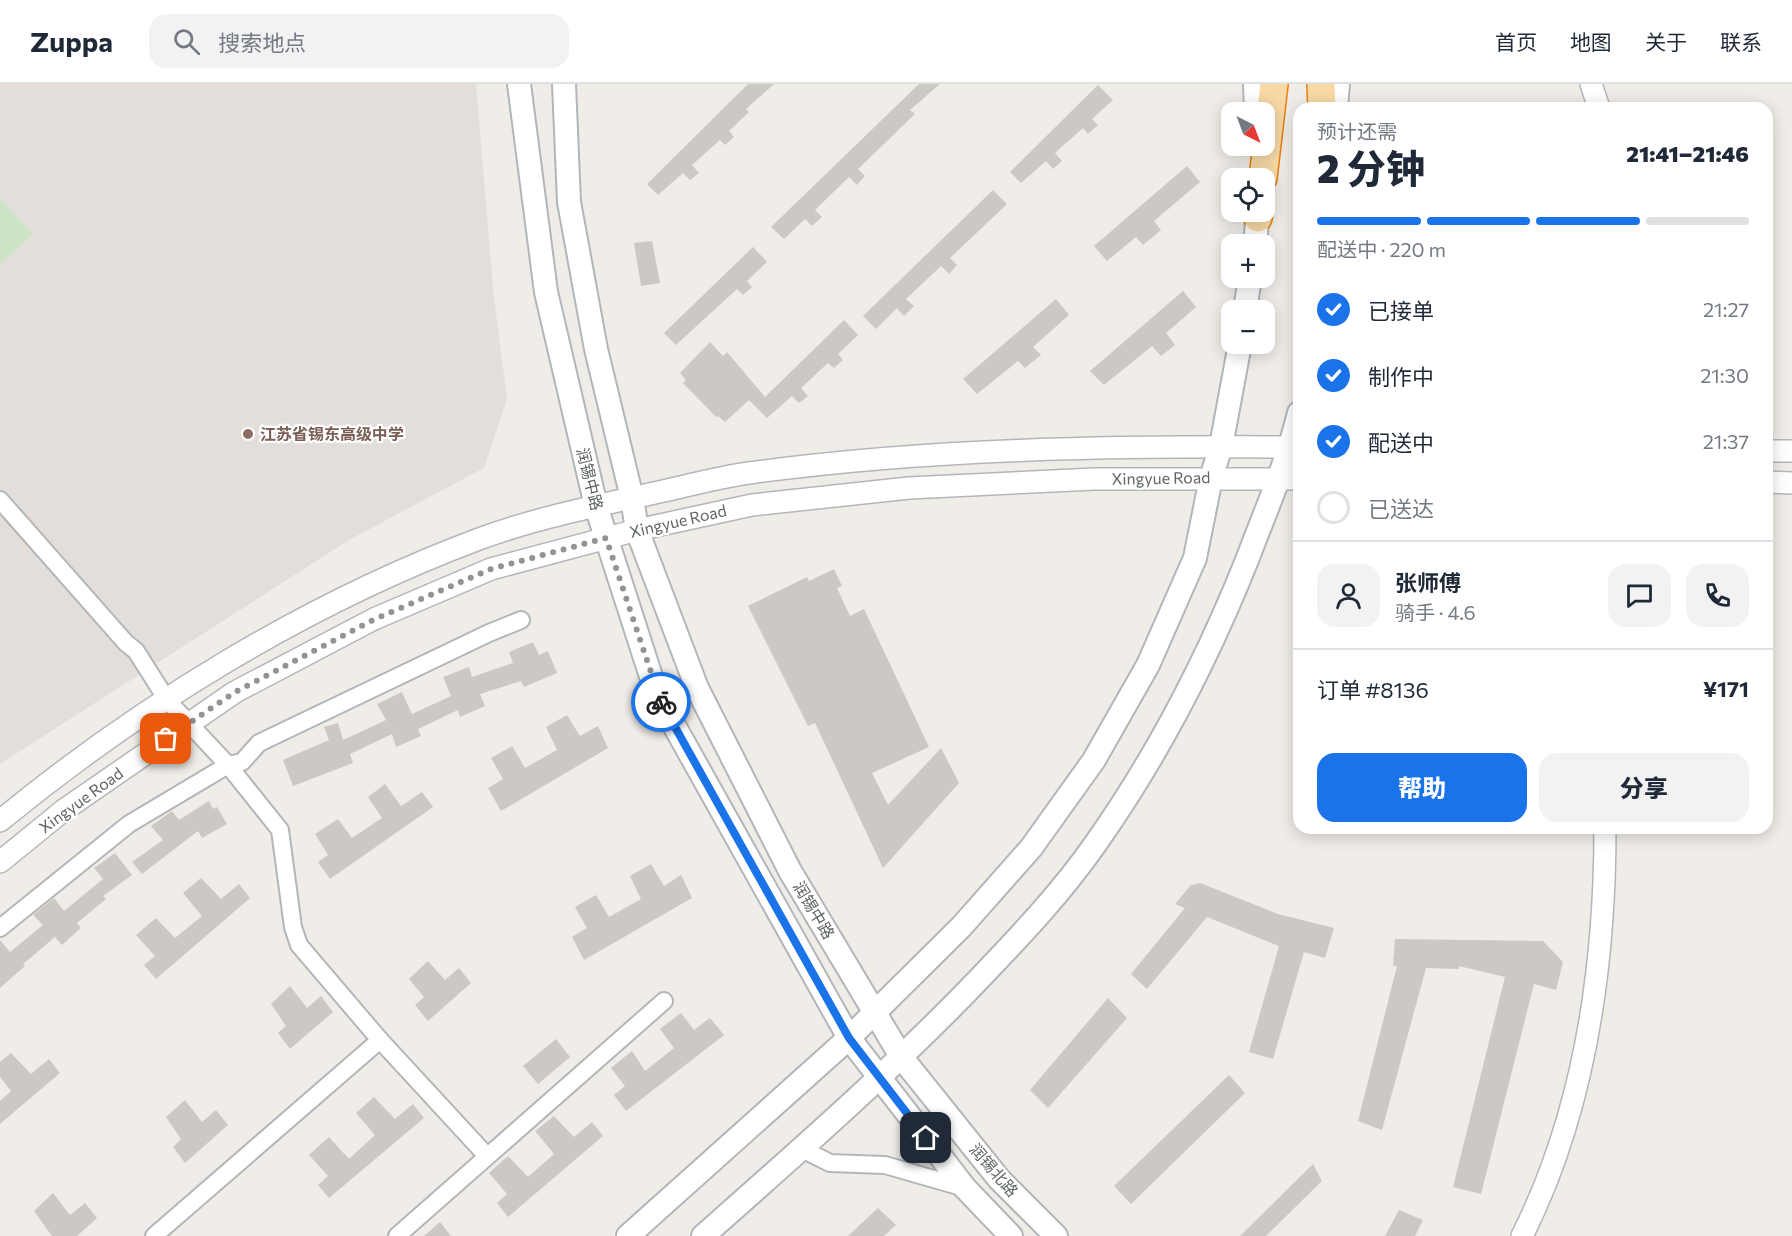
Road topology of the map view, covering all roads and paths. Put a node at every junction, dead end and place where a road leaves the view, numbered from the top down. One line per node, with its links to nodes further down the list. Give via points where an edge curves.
1 (519, 84): 24 (main road, 润锡中路, via 546,292)
2 (564, 84): 22 (main road, 润锡中路, via 569,202 596,349)
3 (1255, 84): 8 (main road)
4 (1274, 84): 12 (highway)
5 (1321, 84): 9 (highway)
6 (1338, 84): 10 (main road)
7 (1591, 84): 11 (street)
8 (1256, 102)
9 (1322, 102)
10 (1336, 102)
11 (1597, 102)
12 (1264, 168)
13 (1238, 354): 14 (main road)
14 (1221, 446): 15 (street, Xingyue Road); 18 (main road); 22 (street, Xingyue Road, via 1093,447 907,457 747,473)
15 (1293, 447): 19 (main road)
16 (1773, 451): 17 (street)
17 (1792, 451)
18 (1211, 478): 19 (street, Xingyue Road); 25 (street, Xingyue Road, via 909,488 752,505); 36 (main road, via 1195,558 1148,665 1094,760 1031,848 962,926)
19 (1288, 479): 39 (main road, via 1196,676 1145,769 1095,844 1036,919)
20 (1773, 482): 21 (street)
21 (1792, 483)
22 (632, 498): 24 (street, Xingyue Road); 25 (main road, 润锡中路)
23 (0, 500): 28 (street, via 136,651)
24 (596, 506): 26 (main road, 润锡中路); 28 (street, Xingyue Road, via 480,539 361,590 219,665)
25 (637, 530): 26 (street, Xingyue Road); 36 (main road, 润锡中路, via 697,688 790,871)
26 (606, 538): 29 (street, Xingyue Road, via 491,569 375,619 235,692); 37 (main road, 润锡中路, via 657,695)
27 (521, 620): 30 (street, via 259,743 242,762)
28 (167, 700): 29 (street); 31 (street, Xingyue Road)
29 (188, 724): 30 (street); 33 (street, Xingyue Road, via 64,810)
30 (228, 765): 34 (street, via 129,824); 38 (street, via 280,830 299,945)
31 (0, 820)
32 (1605, 834): 50 (street, via 1601,934 1589,1023 1559,1147 1545,1191)
33 (0, 862)
34 (0, 928)
35 (664, 1001): 42 (street)
36 (876, 1011): 37 (main road); 39 (main road, 润锡北路)
37 (849, 1038): 40 (main road, 润锡北路); 46 (main road)
38 (380, 1040): 42 (street); 44 (street)
39 (902, 1058): 40 (main road); 49 (main road, 润锡北路, via 999,1179)
40 (882, 1078): 41 (main road); 43 (main road, 润锡北路)
41 (802, 1149): 43 (street, via 830,1163 885,1165); 47 (main road)
42 (486, 1155): 45 (street)
43 (965, 1188): 48 (main road, 润锡北路)
44 (153, 1236)
45 (397, 1236)
46 (628, 1236)
47 (703, 1236)
48 (1011, 1236)
49 (1056, 1236)
50 (1522, 1236)

